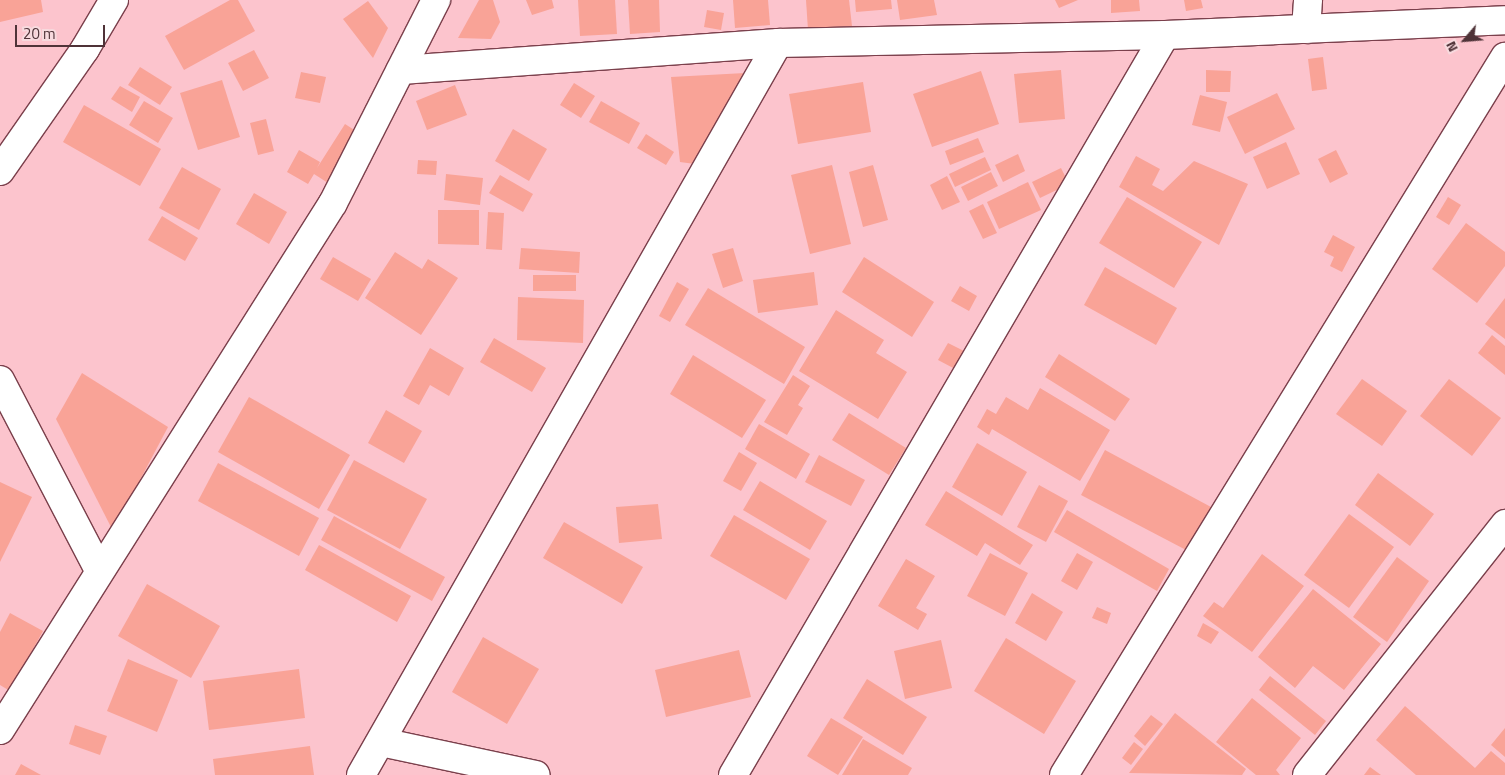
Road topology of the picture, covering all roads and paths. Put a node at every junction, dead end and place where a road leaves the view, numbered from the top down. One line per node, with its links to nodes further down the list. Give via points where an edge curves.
1 (114, 0): 10 (street, via 85,49)
2 (436, 0): 9 (street)
3 (1308, 0): 5 (street)
4 (1505, 20): 5 (street)
5 (1306, 29): 6 (street)
6 (1165, 35): 7 (street); 18 (street)
7 (778, 43): 9 (street); 15 (street)
8 (1505, 57): 19 (street)
9 (401, 70): 13 (street, via 333,203)
10 (0, 171)
11 (0, 380): 13 (street)
12 (1505, 524): 20 (street)
13 (99, 570): 14 (street)
14 (0, 730)
15 (381, 742): 16 (street); 17 (street)
16 (361, 775)
17 (536, 775)
18 (733, 775)
19 (1064, 775)
20 (1307, 775)

